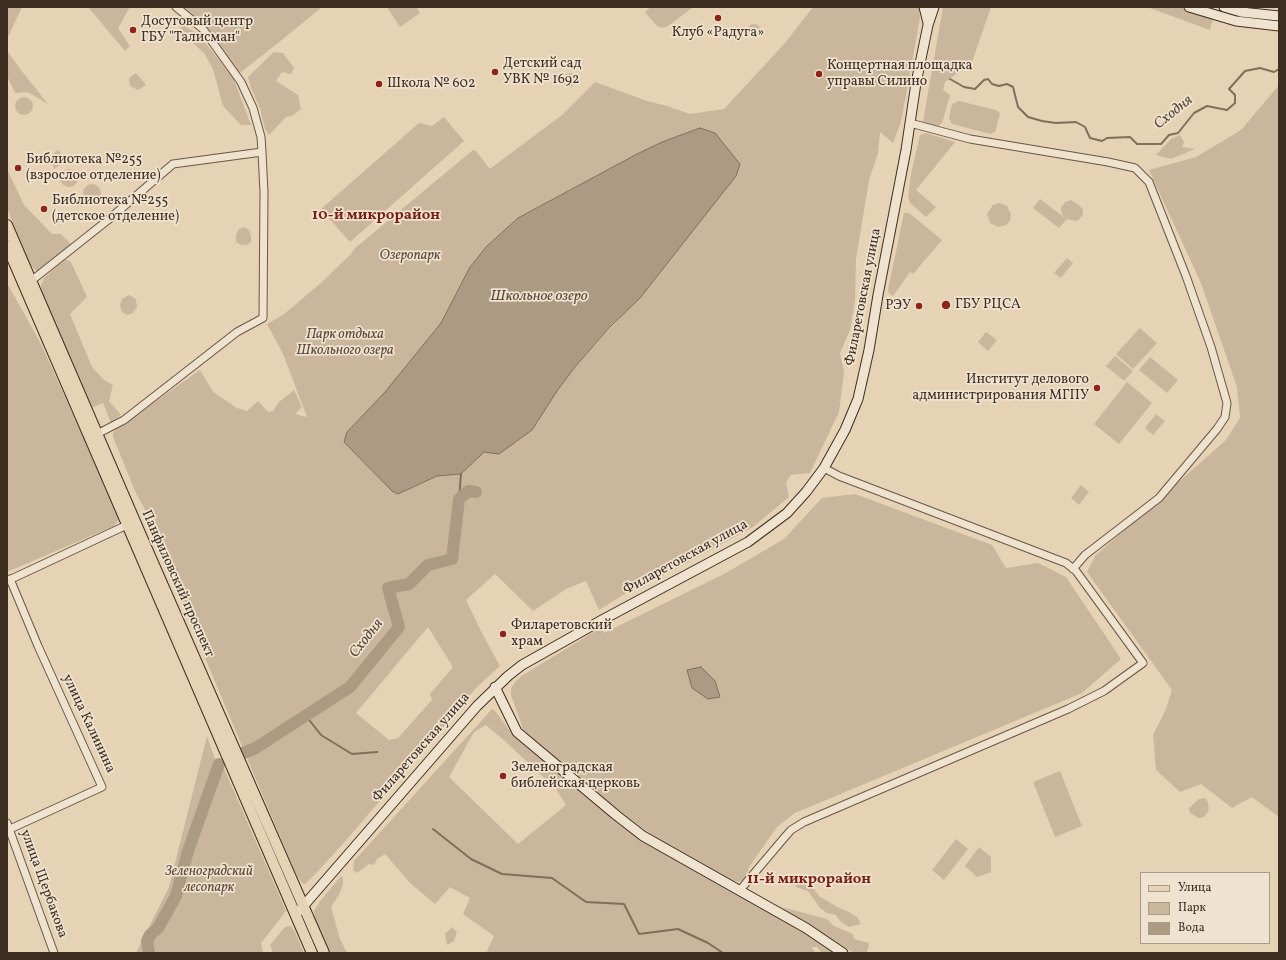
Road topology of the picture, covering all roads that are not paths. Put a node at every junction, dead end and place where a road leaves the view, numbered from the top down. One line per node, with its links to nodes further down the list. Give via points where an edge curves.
1 (176, 7): 10 (street, via 204,29 242,82 261,137)
2 (924, 7): 7 (street, Филаретовская улица)
3 (934, 7): 7 (street, Филаретовская улица)
4 (1189, 7): 8 (street, via 1236,21)
5 (1224, 7): 6 (street, via 1241,12)
6 (1279, 16)
7 (928, 25): 9 (street, Филаретовская улица)
8 (1279, 26)
9 (910, 123): 15 (street, Филаретовская улица, via 858,399 846,430); 17 (street, via 970,139 1135,168 1148,182 1186,276 1227,403 1225,417 1160,498 1085,555)
10 (262, 152): 13 (street, via 173,164); 14 (street, via 263,318 237,332 124,420)
11 (7, 225): 13 (main road, Панфиловский проспект)
12 (7, 246): 16 (main road, Панфиловский проспект)
13 (31, 281): 14 (main road, Панфиловский проспект)
14 (97, 434): 21 (main road, Панфиловский проспект)
15 (824, 468): 17 (street, via 1066,563); 19 (street, Филаретовская улица, via 787,513 748,542 522,665)
16 (127, 525): 18 (street); 24 (main road, Панфиловский проспект)
17 (1073, 569): 22 (street, via 1143,663 1104,691 1068,709 804,822 791,830)
18 (8, 580): 20 (street, улица Калинина, via 102,787)
19 (495, 687): 22 (street, via 517,732 579,784 643,836); 23 (street, Филаретовская улица)
20 (8, 826): 29 (street, улица Щербакова)
21 (293, 881): 23 (street, via 304,895); 25 (main road, Панфиловский проспект)
22 (740, 890): 32 (street, via 806,928)
23 (313, 895): 25 (street, Филаретовская улица); 27 (street, via 308,907)
24 (290, 904): 25 (main road, via 299,908); 26 (main road, Панфиловский проспект)
25 (304, 906): 26 (street, Филаретовская улица); 27 (main road, Панфиловский проспект); 28 (street, via 298,916)
26 (295, 915): 28 (main road, Панфиловский проспект)
27 (310, 922): 31 (main road, Панфиловский проспект)
28 (301, 928): 30 (main road, Панфиловский проспект)
29 (54, 953)
30 (312, 953)
31 (324, 953)
32 (843, 953)

